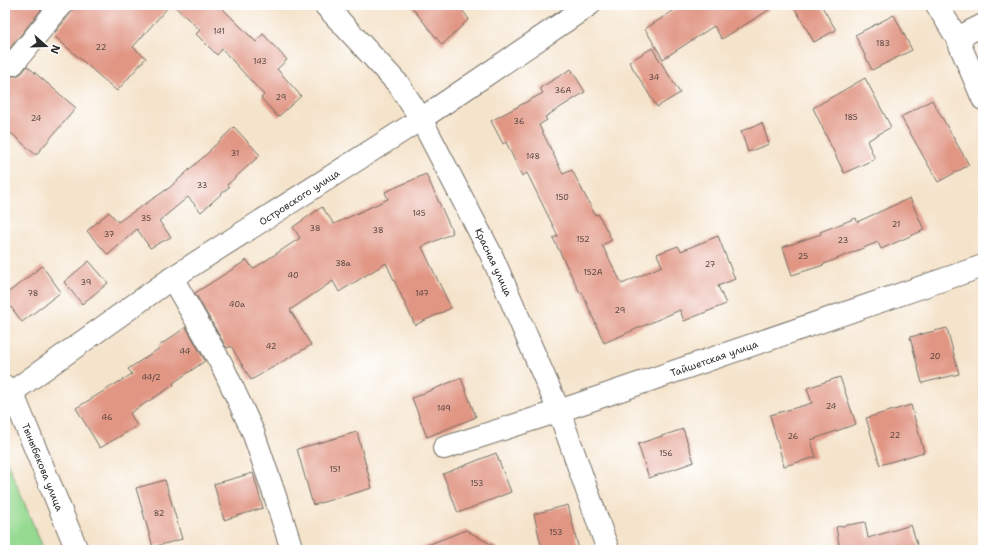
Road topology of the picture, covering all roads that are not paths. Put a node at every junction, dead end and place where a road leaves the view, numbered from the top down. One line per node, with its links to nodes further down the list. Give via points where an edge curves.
1 (61, 5): 7 (street)
2 (325, 5): 9 (street, Красная улица, via 399,85)
3 (589, 5): 9 (street, Островского улица)
4 (936, 5): 6 (street)
5 (983, 25): 6 (street)
6 (957, 38): 8 (street)
7 (12, 64)
8 (983, 99)
9 (421, 119): 11 (street, Островского улица); 13 (street, Красная улица, via 491,254)
10 (983, 266): 13 (street, Тайшетская улица)
11 (172, 278): 12 (street, Островского улица); 16 (street, via 222,365 253,432)
12 (8, 389): 15 (street, Тыныбекова улица)
13 (559, 412): 14 (street, Тайшетская улица); 17 (street, Красная улица)
14 (444, 448)
15 (77, 550)
16 (292, 550)
17 (608, 550)

